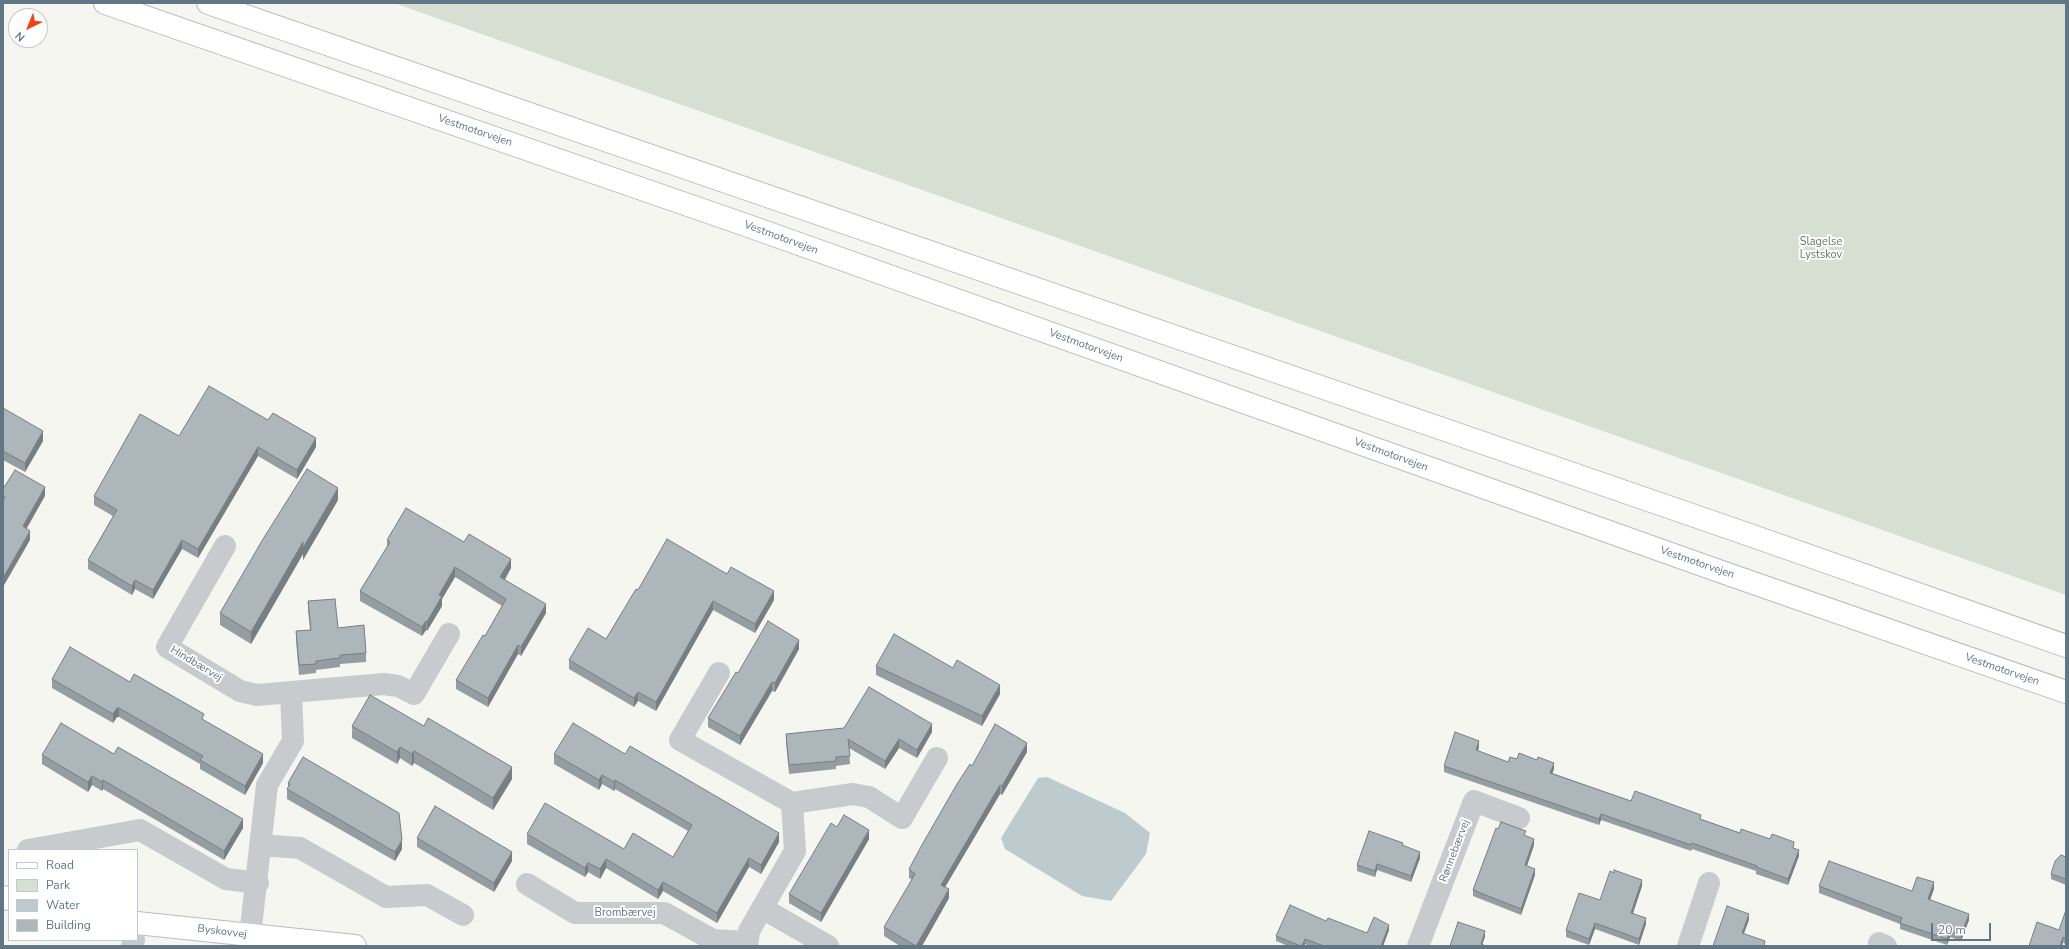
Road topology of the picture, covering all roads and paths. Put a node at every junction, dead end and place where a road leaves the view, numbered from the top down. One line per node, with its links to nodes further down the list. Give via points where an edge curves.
1 (105, 3): 7 (main road, Vestmotorvejen, via 740,223)
2 (208, 3): 5 (main road)
3 (225, 546): 8 (street, Hindbærvej, via 167,647 240,692 257,695)
4 (449, 634): 8 (street, Hindbærvej, via 414,694 398,686 384,684)
5 (2066, 646)
6 (719, 673): 10 (street, via 680,740)
7 (2066, 692)
8 (291, 693): 12 (street, via 293,741 267,785)
9 (937, 758): 10 (street, via 902,818 869,797 853,794)
10 (792, 803): 17 (street, Brombærvej, via 795,851)
11 (1519, 818): 24 (street, Rønnebærvej, via 1474,801)
12 (261, 845): 14 (street); 18 (street, via 300,848 386,897 427,895)
13 (34, 849): 14 (street, via 140,830 226,879)
14 (258, 883): 20 (street)
15 (1709, 883): 25 (street)
16 (527, 884): 21 (street, Brombærvej, via 575,913 664,913 713,940)
17 (762, 908): 21 (street, Brombærvej, via 749,931); 23 (street)
18 (463, 915)
19 (138, 928): 20 (main road, Byskovvej)
20 (250, 936): 22 (main road, Byskovvej)
21 (747, 944)
22 (355, 946)
23 (828, 946)
24 (1418, 946)
25 (1688, 946)

